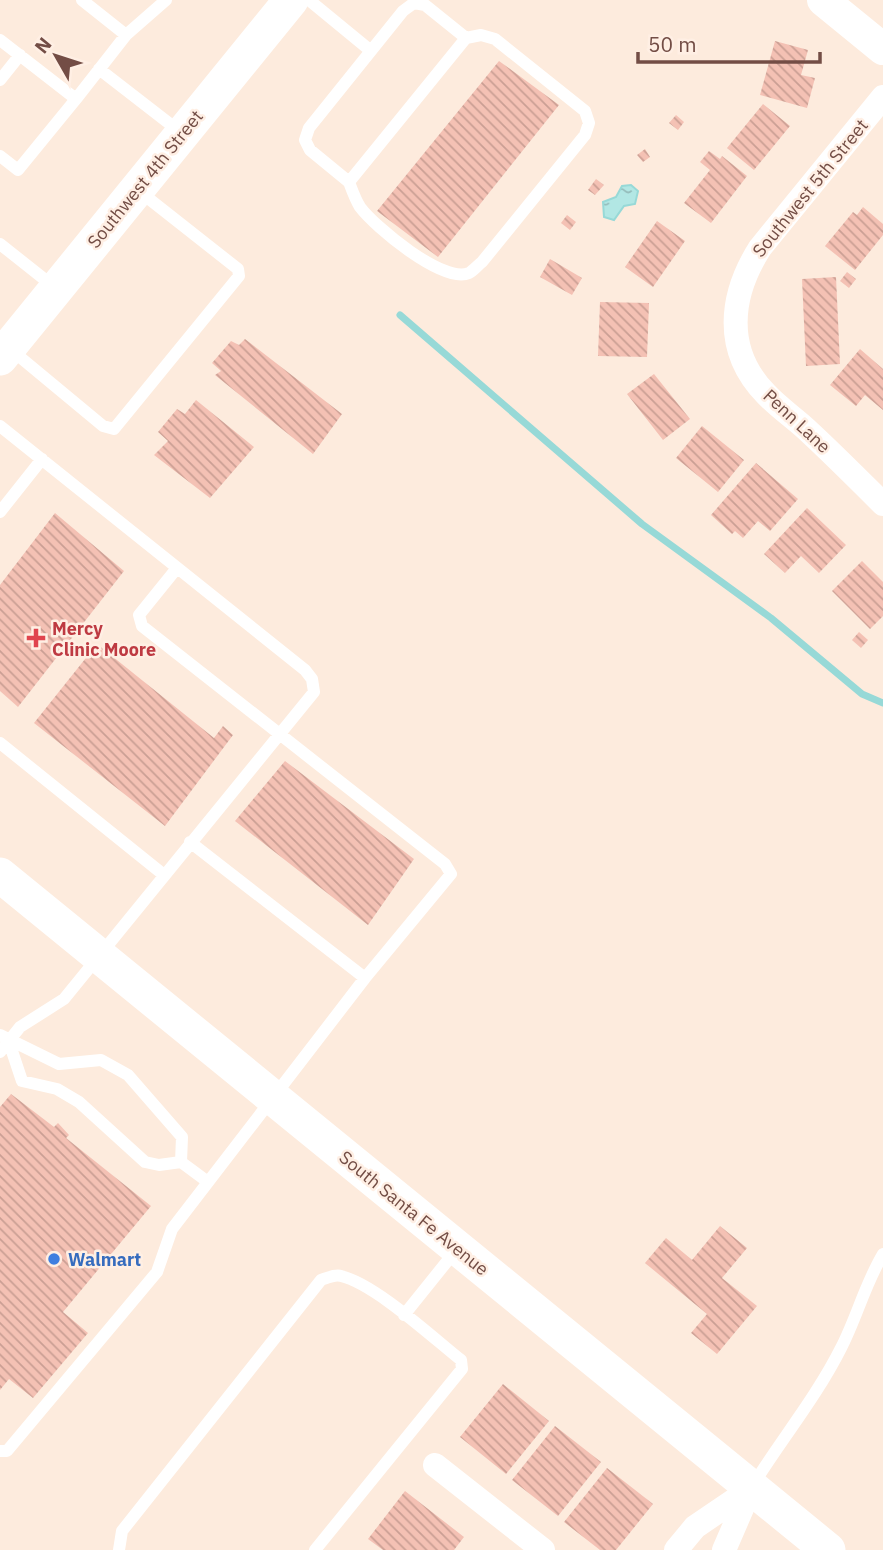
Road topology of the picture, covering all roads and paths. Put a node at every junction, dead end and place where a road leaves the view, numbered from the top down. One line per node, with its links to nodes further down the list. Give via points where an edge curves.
1 (82, 0): 6 (lane)
2 (166, 0): 6 (lane)
3 (291, 0): 16 (main road, Southwest 4th Street)
4 (309, 0): 10 (lane)
5 (823, 0): 9 (street)
6 (126, 35): 12 (lane)
7 (466, 38): 10 (lane, via 425,5 414,3); 18 (lane); 18 (lane, via 495,39 585,111 589,123 585,135 482,262 469,273 454,275 432,267 370,218)
8 (0, 40): 11 (lane)
9 (883, 49)
10 (371, 51): 18 (lane, via 309,128 305,140 310,150)
11 (20, 55): 13 (lane); 15 (lane)
12 (99, 69): 15 (lane); 16 (lane)
13 (0, 80)
14 (883, 97): 22 (street, Southwest 5th Street, via 760,248 744,273)
15 (76, 99): 17 (lane, via 18,170)
16 (183, 134): 19 (main road, Southwest 4th Street)
17 (0, 156)
18 (349, 182)
19 (137, 189): 21 (main road, Southwest 4th Street); 23 (lane, via 238,269 239,276 114,429 103,426)
20 (0, 244): 21 (lane)
21 (57, 289): 23 (main road, Southwest 4th Street)
22 (735, 323): 26 (street, Penn Lane, via 745,363 764,393)
23 (4, 353)
24 (0, 426): 25 (lane)
25 (42, 459): 27 (lane); 28 (lane)
26 (883, 503)
27 (0, 512)
28 (177, 568): 29 (lane, via 312,679 314,692); 29 (lane, via 139,615 142,625)
29 (279, 734): 31 (lane); 35 (lane, via 445,864 451,874)
30 (0, 743): 32 (lane)
31 (190, 842): 32 (lane); 35 (lane)
32 (164, 874): 34 (lane)
33 (0, 875): 34 (main road, South Santa Fe Avenue)
34 (97, 954): 36 (lane, via 64,999); 37 (main road, South Santa Fe Avenue)
35 (365, 978): 37 (lane)
36 (3, 1043): 38 (lane, via 22,1081 57,1089 79,1102 145,1162); 38 (lane, via 59,1064 101,1060 128,1075 181,1137)
37 (272, 1098): 39 (lane); 40 (main road, South Santa Fe Avenue)
38 (181, 1162): 39 (lane)
39 (208, 1182): 43 (lane, via 172,1228 157,1272 7,1451)
40 (457, 1249): 42 (lane); 45 (main road, South Santa Fe Avenue)
41 (883, 1254): 45 (lane, via 843,1346)
42 (404, 1315): 47 (lane, via 358,1283 338,1275 321,1280 122,1531); 48 (lane, via 461,1360 462,1369)
43 (0, 1451)
44 (435, 1465): 46 (street)
45 (751, 1489): 49 (street, via 695,1527); 50 (street); 51 (main road, South Santa Fe Avenue)
46 (528, 1545)
47 (119, 1550)
48 (315, 1550)
49 (676, 1550)
50 (724, 1550)
51 (828, 1550)

